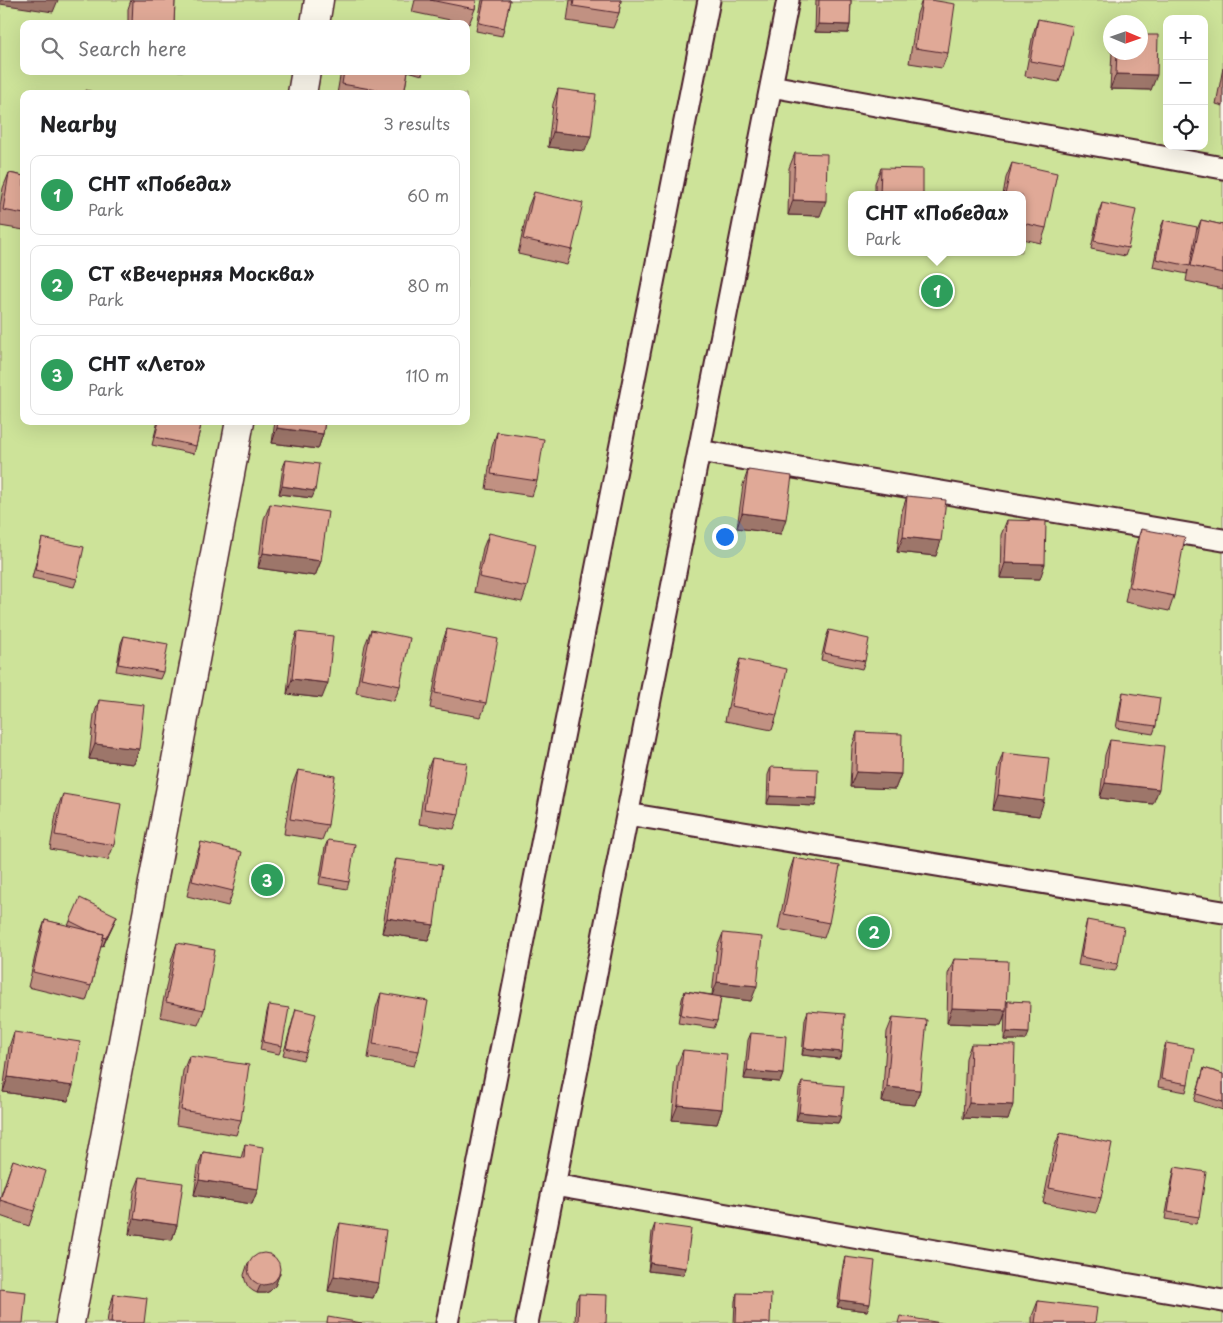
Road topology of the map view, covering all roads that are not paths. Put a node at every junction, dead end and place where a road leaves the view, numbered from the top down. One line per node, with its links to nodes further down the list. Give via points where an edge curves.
1 (319, 0): 4 (street)
2 (709, 0): 17 (lane)
3 (788, 0): 6 (lane)
4 (316, 20)
5 (305, 75): 7 (street)
6 (770, 86): 8 (lane); 10 (lane)
7 (303, 90)
8 (1223, 168)
9 (239, 425): 16 (street)
10 (699, 451): 11 (lane); 12 (lane)
11 (1223, 540)
12 (627, 814): 13 (lane); 14 (lane)
13 (1223, 912)
14 (554, 1185): 15 (lane); 18 (lane)
15 (1223, 1301)
16 (70, 1323)
17 (447, 1323)
18 (527, 1323)

